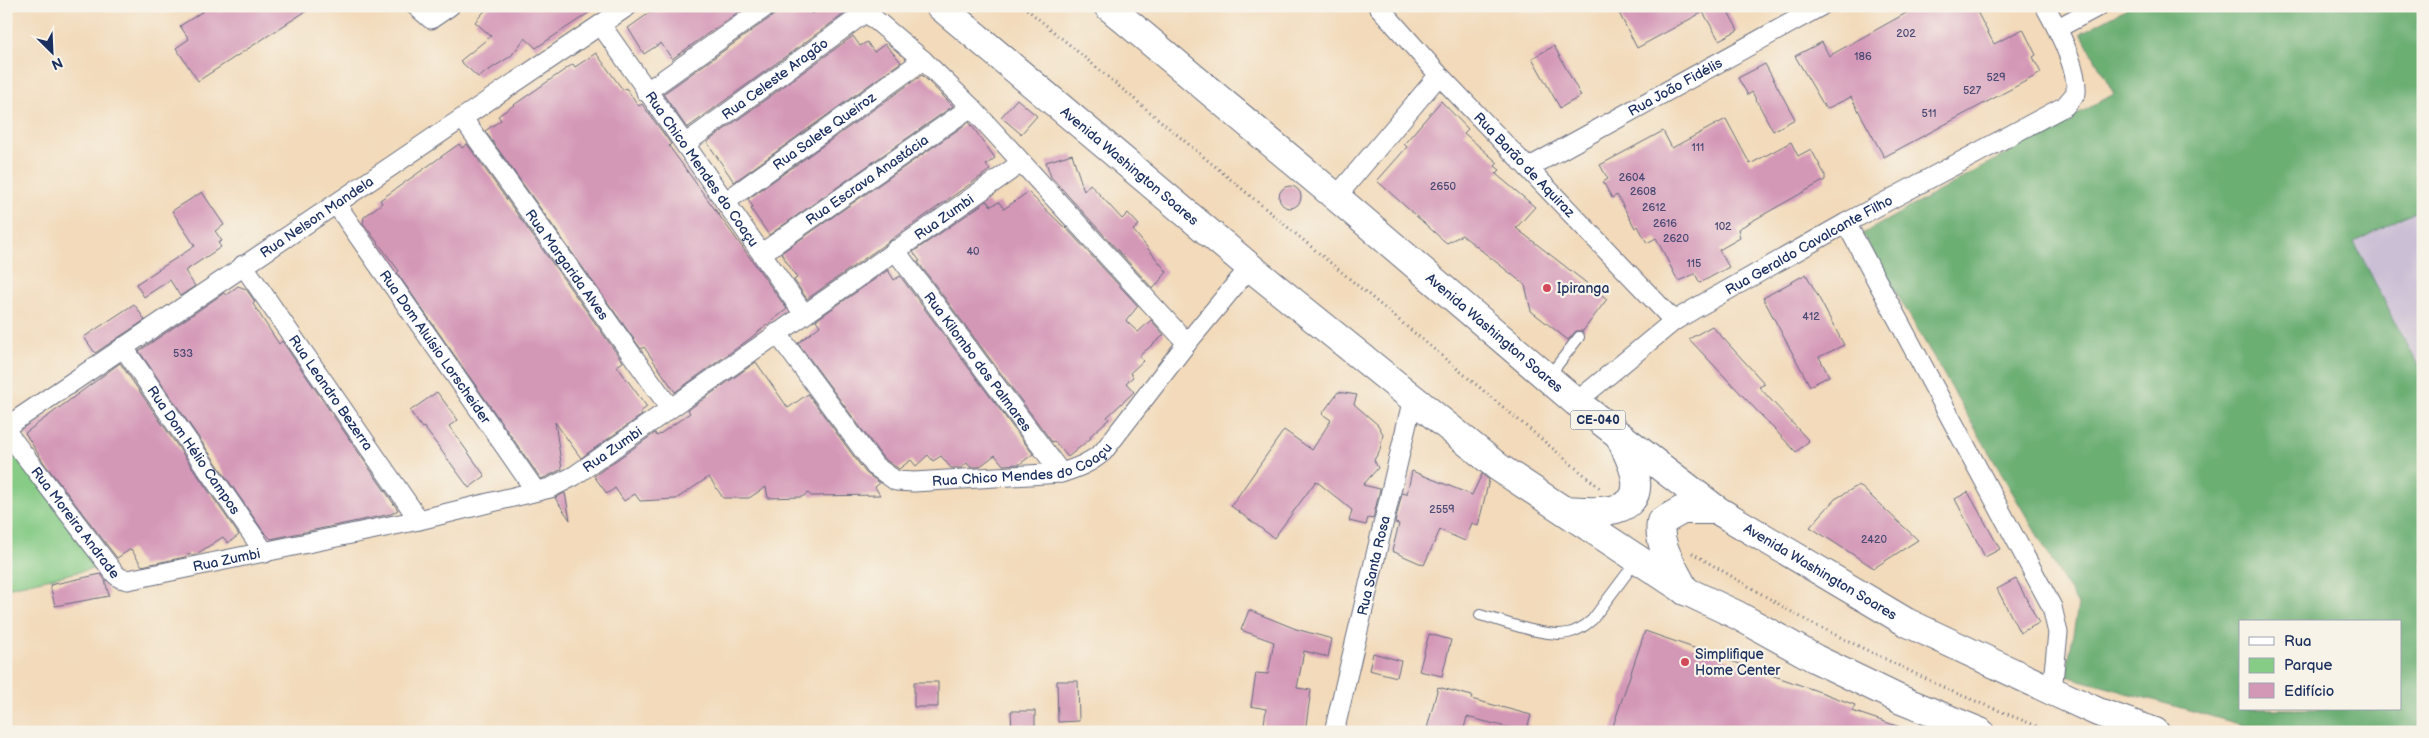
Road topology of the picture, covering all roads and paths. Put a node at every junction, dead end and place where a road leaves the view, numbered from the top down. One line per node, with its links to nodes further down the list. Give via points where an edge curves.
1 (416, 6): 2 (street, via 431,19)
2 (450, 6)
3 (628, 6): 13 (street, Rua Nelson Mandela)
4 (767, 6): 17 (street)
5 (940, 6): 30 (highway, Avenida Washington Soares)
6 (1023, 6): 46 (path, via 1602,489)
7 (1108, 6): 23 (highway, Avenida Washington Soares / CE-040)
8 (1378, 6): 16 (street, Rua Barão de Aquiraz)
9 (1821, 6): 22 (street, Rua João Fidélis)
10 (2045, 6): 14 (street, Rua Geraldo Cavalcante Filho)
11 (2099, 6): 14 (street)
12 (862, 9): 15 (street); 20 (street, Rua Celeste Aragão)
13 (601, 25): 17 (street, Rua Chico Mendes do Coaçu); 19 (street, Rua Nelson Mandela)
14 (2058, 28): 26 (street, Rua Geraldo Cavalcante Filho, via 2076,86 2072,101 2058,112)
15 (923, 60): 18 (street); 24 (street, Rua Salete Queiroz)
16 (1440, 75): 22 (street, Rua Barão de Aquiraz); 23 (street)
17 (646, 92): 20 (street, Rua Chico Mendes do Coaçu)
18 (971, 107): 21 (street); 28 (street, Rua Escrava Anastácia)
19 (463, 119): 25 (street, Rua Nelson Mandela); 40 (street, Rua Margarida Alves)
20 (685, 144): 24 (street, Rua Chico Mendes do Coaçu)
21 (1021, 163): 27 (street, Rua Zumbi); 35 (street)
22 (1528, 168): 32 (street, Rua Barão de Aquiraz)
23 (1336, 197): 37 (highway, Avenida Washington Soares / CE-040)
24 (726, 202): 28 (street, Rua Chico Mendes do Coaçu)
25 (336, 204): 29 (street, Rua Nelson Mandela); 45 (street, Rua Dom Aluísio Lorscheider)
26 (1846, 223): 32 (street, Rua Geraldo Cavalcante Filho); 56 (street, via 2052,607 2058,633)
27 (896, 250): 31 (street, Rua Zumbi); 44 (street, Rua Kilombo dos Palmares)
28 (762, 253): 31 (street, Rua Chico Mendes do Coaçu)
29 (243, 265): 36 (street, Rua Nelson Mandela); 49 (street, Rua Leandro Bezerra)
30 (1250, 267): 35 (street, Rua Chico Mendes do Coaçu); 38 (highway, Avenida Washington Soares)
31 (804, 314): 33 (street, Rua Zumbi)
32 (1674, 321): 39 (street, Rua Geraldo Cavalcante Filho)
33 (777, 333): 40 (street, Rua Zumbi); 44 (street, Rua Chico Mendes do Coaçu, via 875,466 896,480 914,482)
34 (1579, 337): 37 (lane)
35 (1187, 343): 44 (street, Rua Chico Mendes do Coaçu, via 1103,452 1080,467)
36 (123, 347): 41 (street, Rua Nelson Mandela); 51 (street, Rua Dom Hélio Campos)
37 (1547, 378): 39 (highway, Avenida Washington Soares / CE-040)
38 (1413, 398): 47 (highway, Avenida Washington Soares, via 1498,467); 57 (street, Rua Santa Rosa)
39 (1576, 402): 43 (highway, Avenida Washington Soares / CE-040)
40 (670, 408): 45 (street, Rua Zumbi, via 574,476 550,488)
41 (6, 427)
42 (6, 431): 53 (street, Rua Moreira Andrade, via 115,574)
43 (1620, 437): 46 (highway, via 1636,482 1634,497); 48 (highway, Avenida Washington Soares / CE-040)
44 (1061, 474)
45 (535, 490): 49 (street, Rua Zumbi)
46 (1629, 503): 47 (highway, via 1606,512)
47 (1563, 510): 52 (highway, Avenida Washington Soares)
48 (1717, 510): 54 (highway, via 1682,510 1661,522 1663,544); 56 (highway, Avenida Washington Soares / CE-040, via 1906,622)
49 (419, 520): 51 (street, Rua Zumbi)
50 (1688, 548): 59 (path, via 1809,622 1951,691)
51 (265, 553): 53 (street, Rua Zumbi)
52 (1638, 560): 54 (highway, Avenida Washington Soares); 55 (lane, via 1592,620 1568,633 1552,634)
53 (134, 580)
54 (1686, 592): 58 (highway, Avenida Washington Soares, via 1899,699)
55 (1480, 615)
56 (2052, 691): 60 (highway, Avenida Washington Soares / CE-040)
57 (1334, 732)
58 (1980, 732)
59 (2051, 732)
60 (2155, 732)

